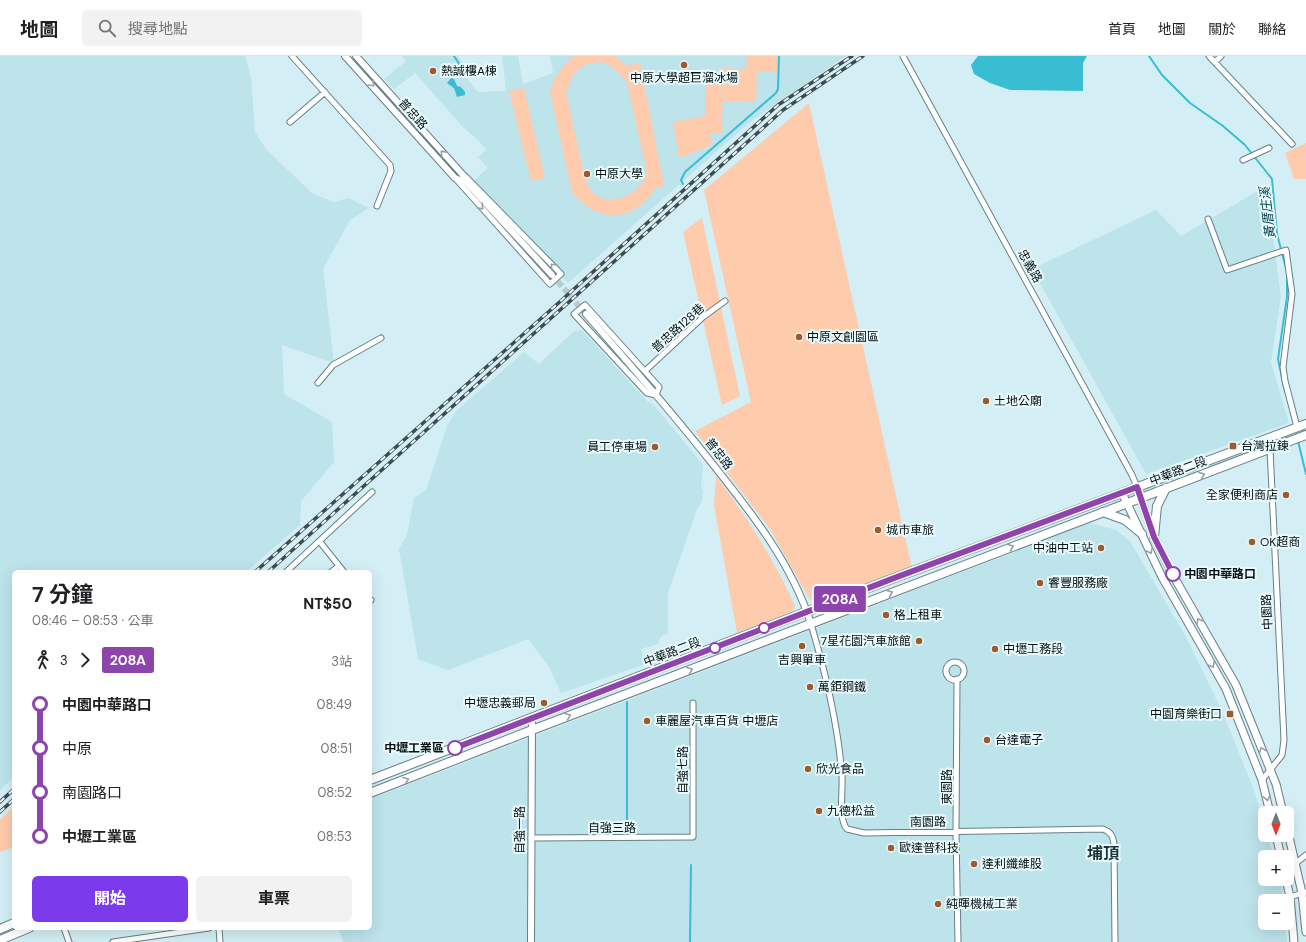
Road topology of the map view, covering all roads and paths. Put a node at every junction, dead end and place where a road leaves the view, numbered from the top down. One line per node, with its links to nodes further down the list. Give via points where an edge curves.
1 (292, 56): 8 (street)
2 (345, 56): 14 (street, 普忠路, one-way to 14)
3 (356, 56): 13 (street, 普忠路, one-way to 3)
4 (903, 56): 29 (street, 忠義路, via 1129,468)
5 (1209, 56): 7 (street)
6 (1221, 56): 7 (street)
7 (1215, 62): 10 (street)
8 (324, 92): 9 (street); 16 (street, via 390,165 391,171)
9 (290, 122)
10 (1292, 144)
11 (1269, 148): 12 (street)
12 (1243, 160)
13 (463, 175): 14 (street, one-way to 13, via 550,284 561,274); 15 (street, 普忠路)
14 (456, 178): 15 (street, 普忠路)
15 (467, 183): 18 (street, 普忠路)
16 (377, 206)
17 (1208, 219): 26 (street, via 1227,270 1286,250 1292,294 1283,367)
18 (552, 275)
19 (725, 301): 22 (street, 普忠路128巷, via 703,317)
20 (586, 314): 24 (street, 普忠路)
21 (381, 338): 23 (street, via 333,365)
22 (645, 371): 24 (street, via 659,387); 24 (street, via 585,305 574,314 647,393)
23 (318, 383)
24 (656, 395): 43 (street, 普忠路, via 750,512 774,548)
25 (1306, 424): 26 (main road, 中華路二段)
26 (1294, 428): 29 (main road, 中華路二段)
27 (1300, 437): 28 (main road, 中華路二段)
28 (1270, 449): 30 (main road, 中華路二段, one-way to 28); 49 (street, 中園路, via 1284,740 1282,755)
29 (1137, 487): 32 (main road, 中華路二段); 33 (main road)
30 (1166, 488): 33 (main road, 中華路二段); 37 (main road, via 1157,506)
31 (372, 492): 38 (street)
32 (1122, 493): 34 (main road); 43 (main road, 中華路二段)
33 (1140, 498): 34 (main road, 中華路二段); 37 (main road)
34 (1126, 503): 35 (main road, 中華路二段); 36 (main road)
35 (1104, 512): 36 (main road, via 1125,520); 44 (main road, 中華路二段, one-way to 35)
36 (1142, 534): 51 (main road, one-way to 51, via 1162,577 1226,689)
37 (1154, 537): 49 (main road, one-way to 37, via 1236,685)
38 (320, 542): 39 (street); 40 (street)
39 (338, 566): 41 (street); 42 (street)
40 (288, 570)
41 (334, 570)
42 (342, 570)
43 (807, 612): 44 (street, 普忠路); 47 (main road, 中華路二段)
44 (811, 624): 48 (main road, 中華路二段, one-way to 44); 55 (street, 南園路, via 836,722 842,778 842,819 845,827 850,832 864,833)
45 (958, 680): 55 (street, 東園路)
46 (693, 703): 56 (street, 自強七路)
47 (532, 718): 48 (street, 自強一路); 50 (main road, 中華路二段)
48 (532, 730): 52 (main road, 中華路二段, one-way to 48); 57 (street, 自強一路)
49 (1270, 770): 51 (street, 中園路); 54 (main road)
50 (372, 779)
51 (1262, 780): 53 (main road, one-way to 53)
52 (372, 793)
53 (1268, 806)
54 (1281, 806)
55 (956, 832): 76 (street, 東園路); 77 (street, 南園路, via 1103,829 1107,831 1111,834 1114,844)
56 (694, 837): 57 (street, 自強三路)
57 (531, 838): 75 (street, 自強一路)
58 (1291, 842): 60 (main road)
59 (1306, 855): 60 (street)
60 (1296, 863): 61 (main road)
61 (1304, 893): 62 (street); 70 (main road)
62 (1294, 896)
63 (12, 924): 64 (main road)
64 (0, 928)
65 (24, 930): 71 (main road)
66 (65, 930): 72 (street)
67 (195, 930): 73 (street)
68 (220, 930): 74 (street)
69 (1293, 930): 78 (main road)
70 (1306, 932)
71 (0, 940)
72 (69, 942)
73 (113, 942)
74 (220, 942)
75 (531, 942)
76 (958, 942)
77 (1115, 942)
78 (1294, 942)

